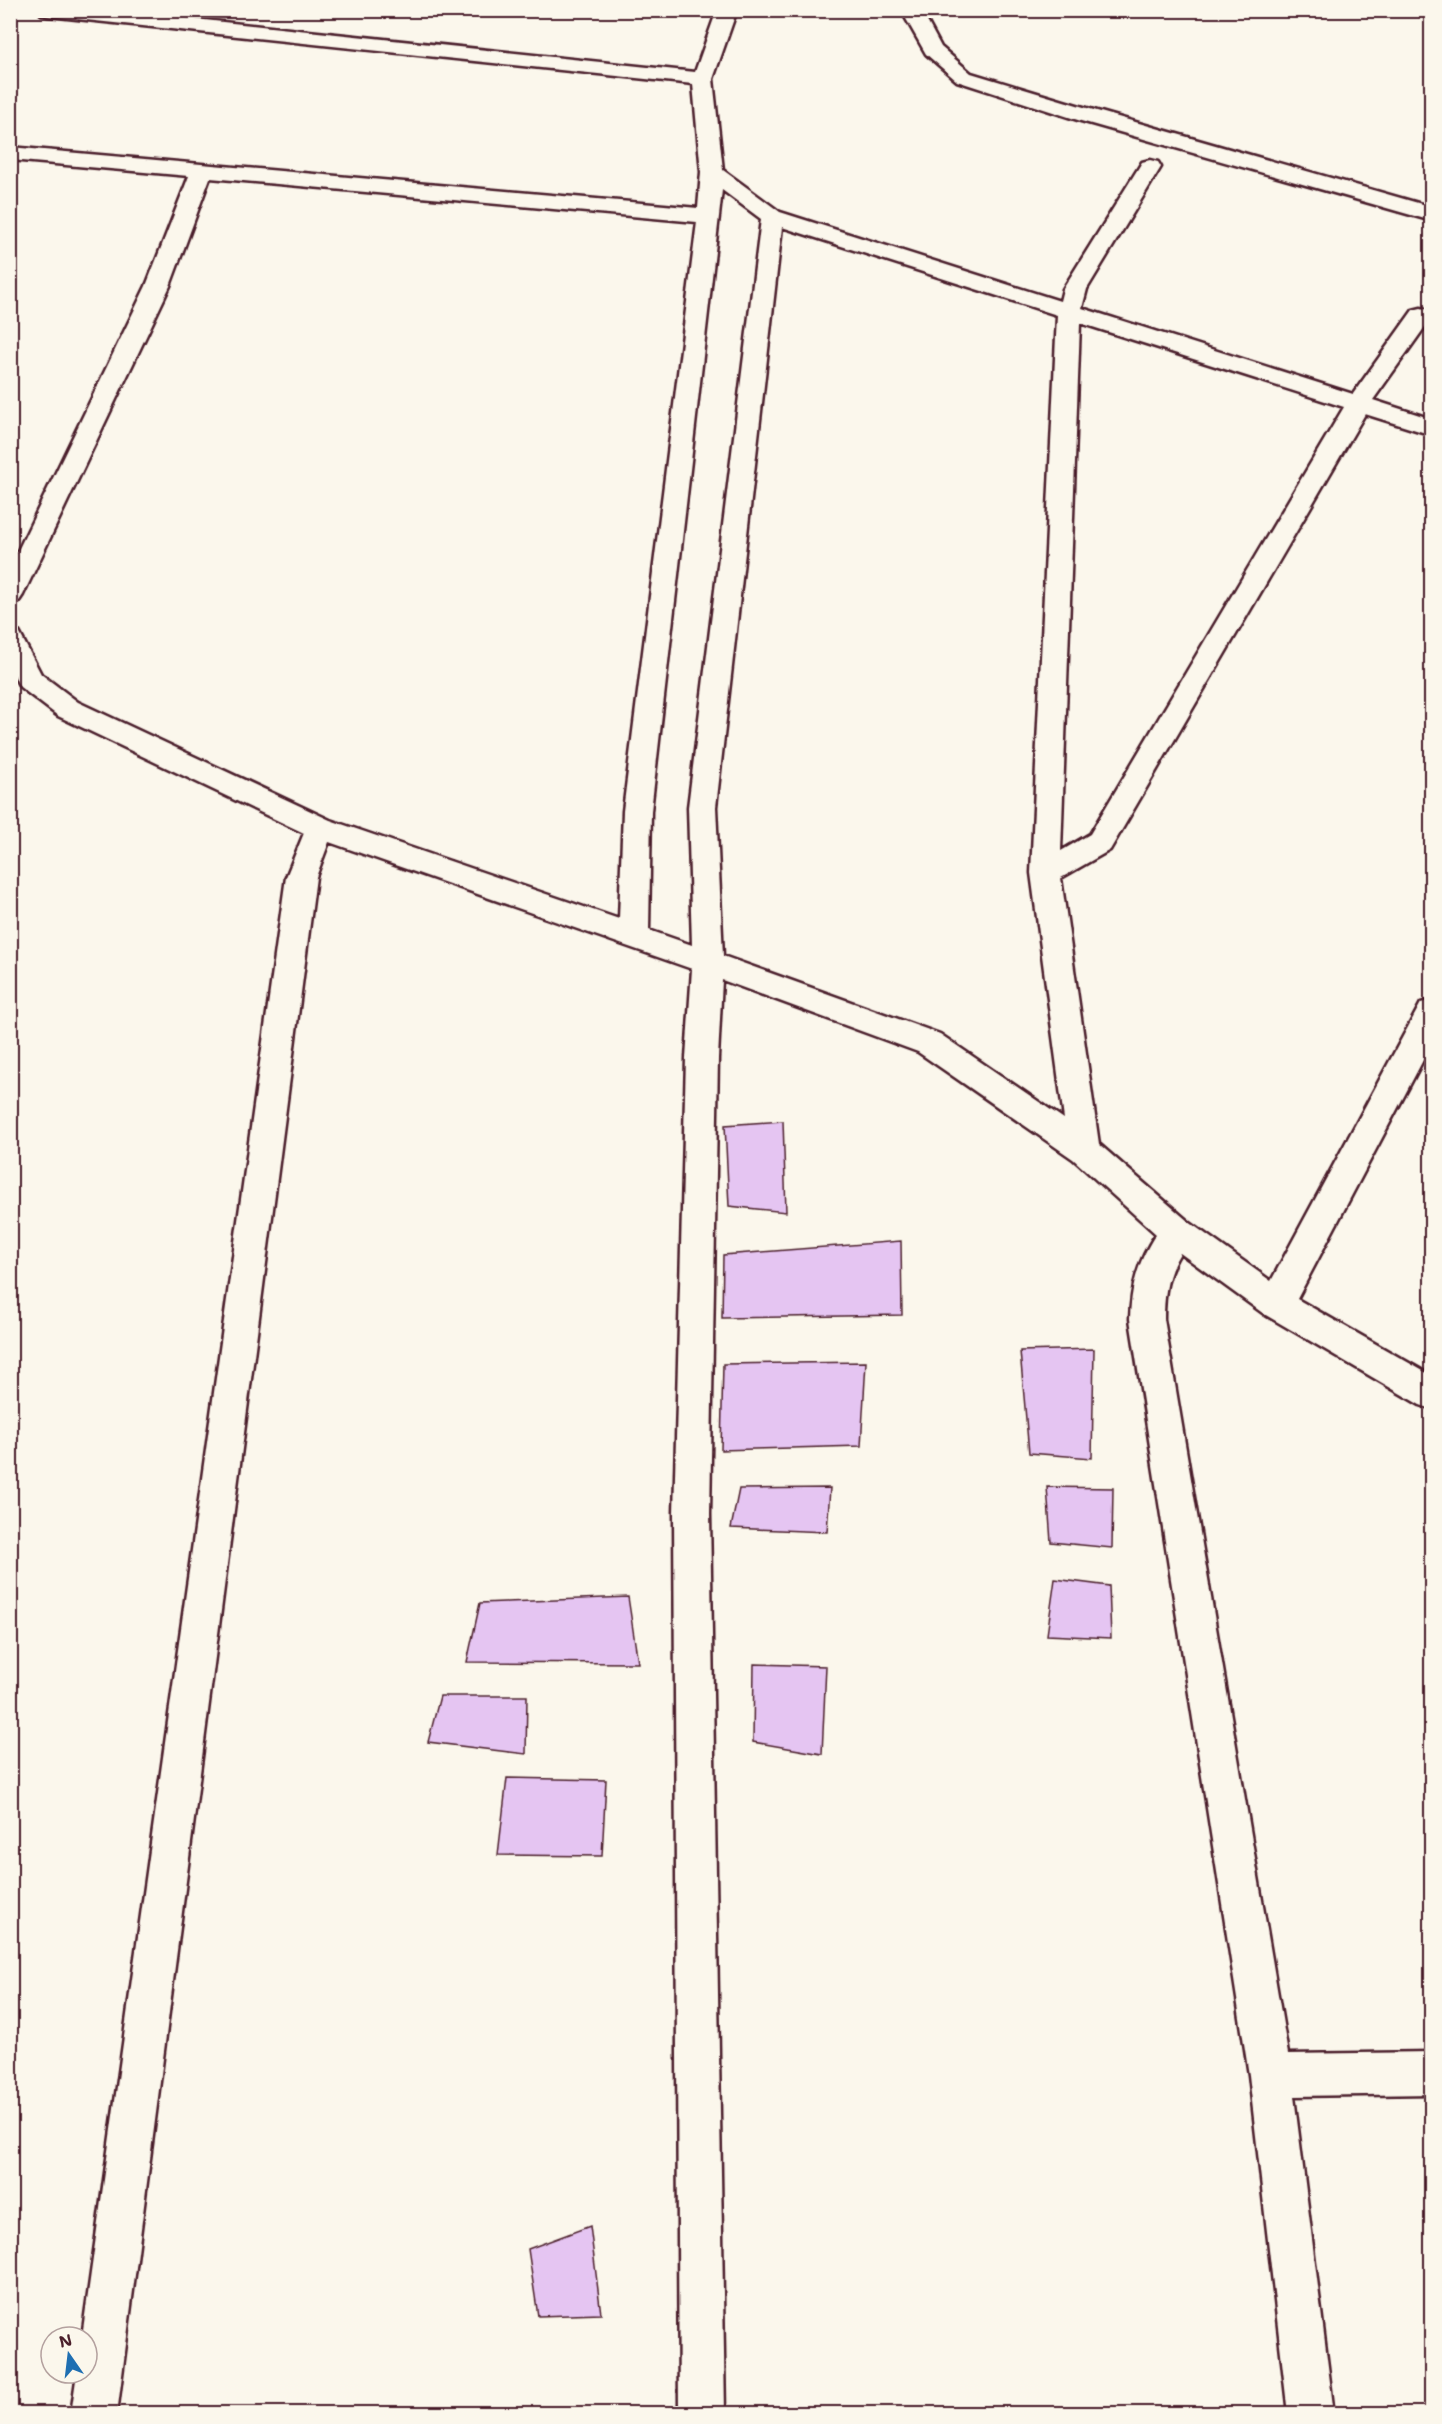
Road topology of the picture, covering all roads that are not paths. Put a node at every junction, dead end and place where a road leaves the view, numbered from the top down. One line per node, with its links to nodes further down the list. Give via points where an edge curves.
1 (48, 10): 4 (street)
2 (727, 10): 5 (street)
3 (910, 10): 10 (street, via 933,50 964,77)
4 (133, 14): 5 (street)
5 (703, 79): 9 (street)
6 (10, 153): 8 (street)
7 (1150, 166): 13 (street, via 1075,289)
8 (201, 170): 11 (street); 17 (street, via 158,286)
9 (712, 172): 11 (street); 12 (street)
10 (1431, 214)
11 (709, 216): 21 (street, via 637,812)
12 (772, 217): 13 (street); 22 (street, via 702,807)
13 (1069, 311): 15 (street); 20 (street)
14 (1421, 315): 15 (street)
15 (1358, 404): 16 (street); 20 (street, via 1100,842)
16 (1431, 427)
17 (10, 595)
18 (10, 638): 19 (street, via 30,680 68,709)
19 (320, 828): 21 (street); 30 (street, via 301,877)
20 (1047, 873): 24 (street)
21 (634, 936): 22 (street)
22 (708, 962): 24 (street, via 929,1042); 31 (street, via 702,1058 692,1514)
23 (1431, 1012): 26 (street)
24 (1084, 1150): 25 (street)
25 (1177, 1232): 26 (street); 29 (street, via 1151,1272 1147,1319)
26 (1276, 1304): 27 (street)
27 (1431, 1394)
28 (1431, 2073): 29 (street)
29 (1270, 2075): 32 (street)
30 (94, 2414)
31 (702, 2414)
32 (1311, 2414)

